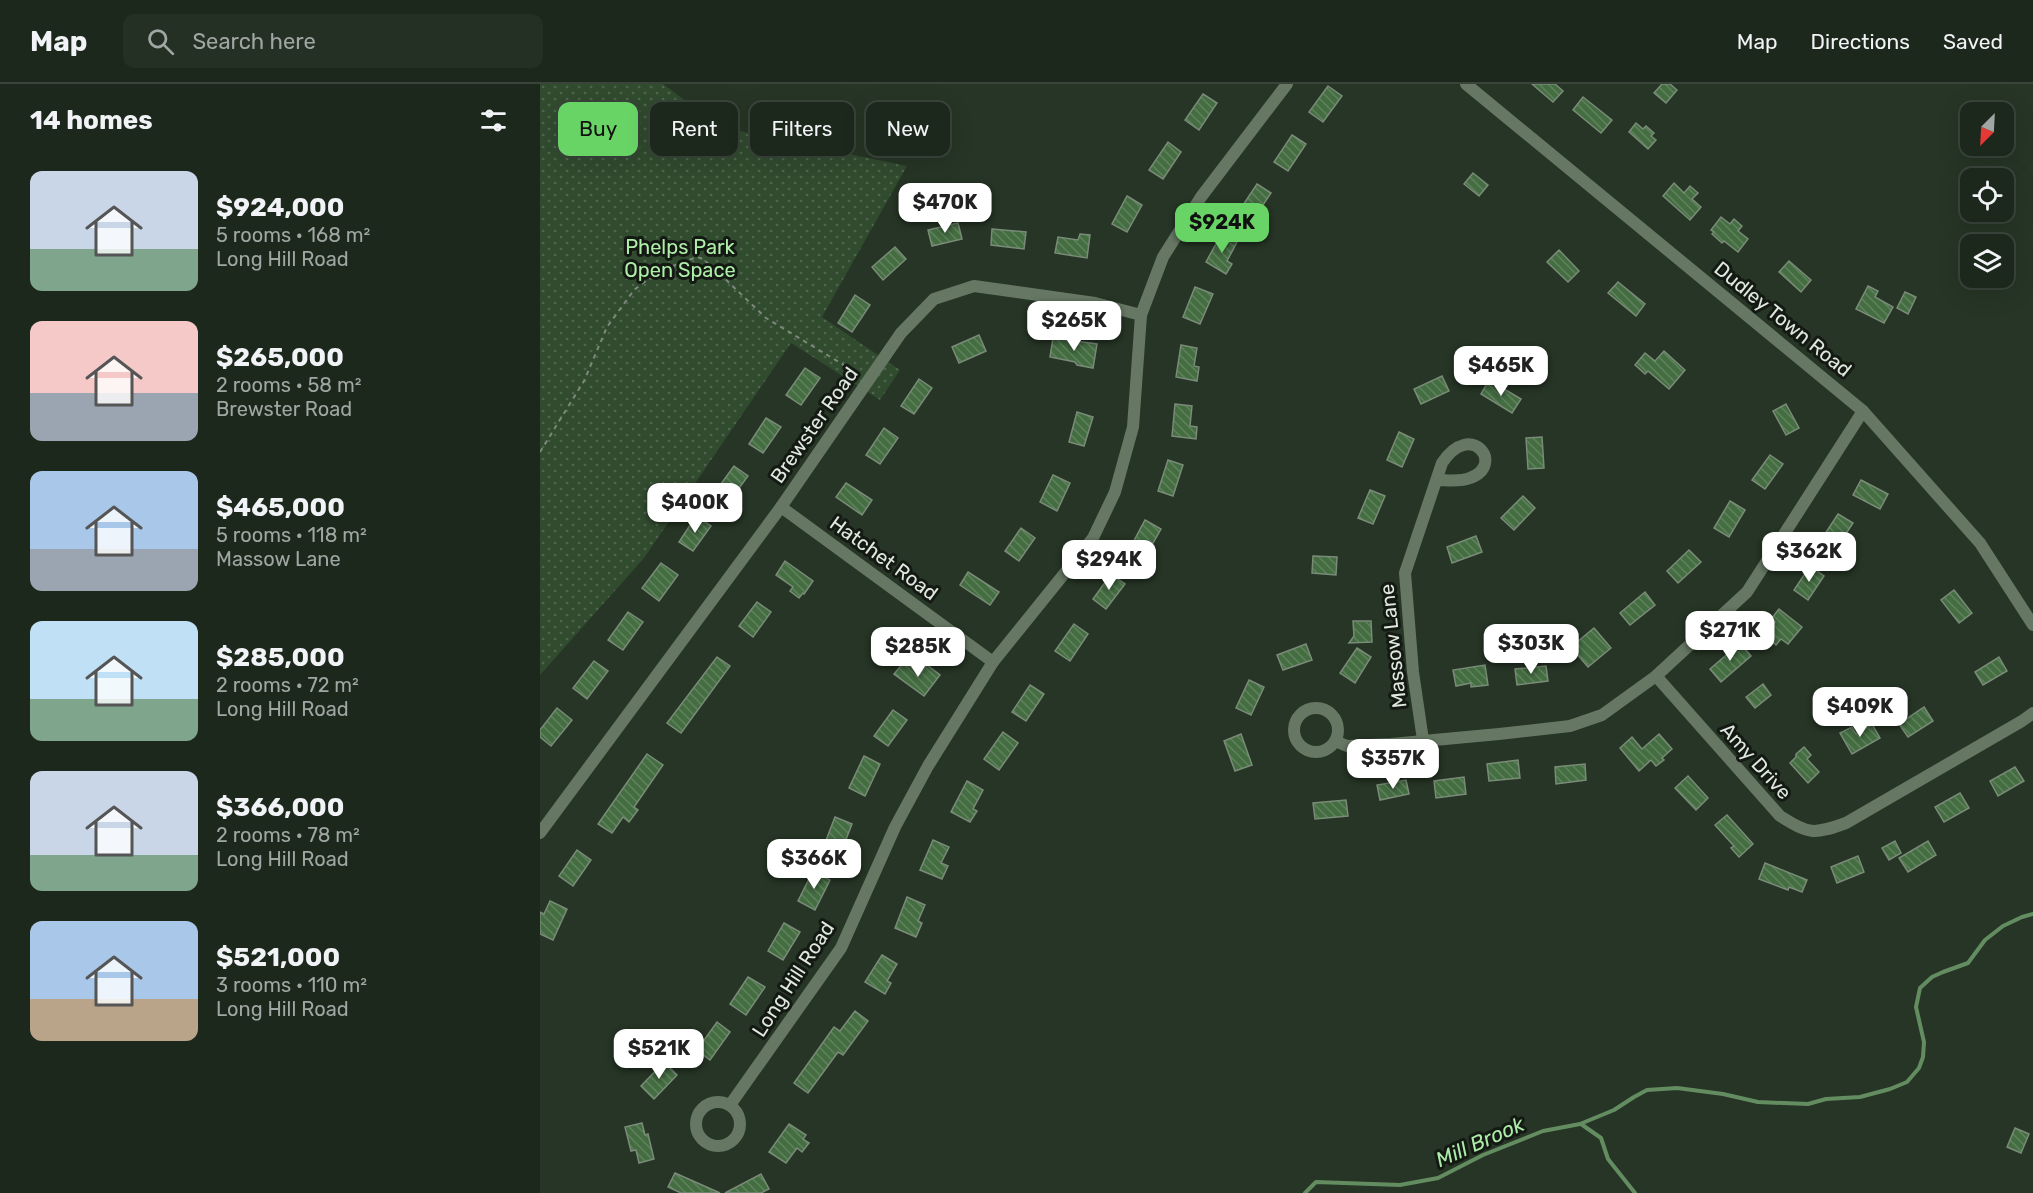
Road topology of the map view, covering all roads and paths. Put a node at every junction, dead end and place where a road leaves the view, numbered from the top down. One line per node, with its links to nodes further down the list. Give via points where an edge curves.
1 (1287, 84): 3 (street, Long Hill Road, via 1201,197 1163,257)
2 (1466, 84): 5 (street, Dudley Town Road)
3 (1141, 315): 8 (street, Brewster Road, via 1095,303 974,286 934,299 901,333); 10 (street, Long Hill Road, via 1133,427 1115,492 1093,538)
4 (859, 375): 6 (path, via 766,318 697,257 659,271 633,290 607,327 584,381)
5 (1863, 411): 9 (street, Dudley Town Road, via 1980,543); 11 (street, via 1747,592)
6 (540, 452)
7 (1437, 480): 13 (street, Massow Lane, via 1405,573)
8 (781, 507): 10 (street, Hatchet Road); 15 (street, Brewster Road)
9 (2033, 625)
10 (993, 662): 16 (street, Long Hill Road, via 895,827 841,948)
11 (1656, 676): 12 (street, Amy Drive, via 1779,816 1803,830 1824,831 1846,823); 13 (street, via 1602,715 1570,726)
12 (2033, 713)
13 (1423, 740): 14 (street, via 1347,746)
14 (1335, 741)
15 (540, 833)
16 (730, 1106)

